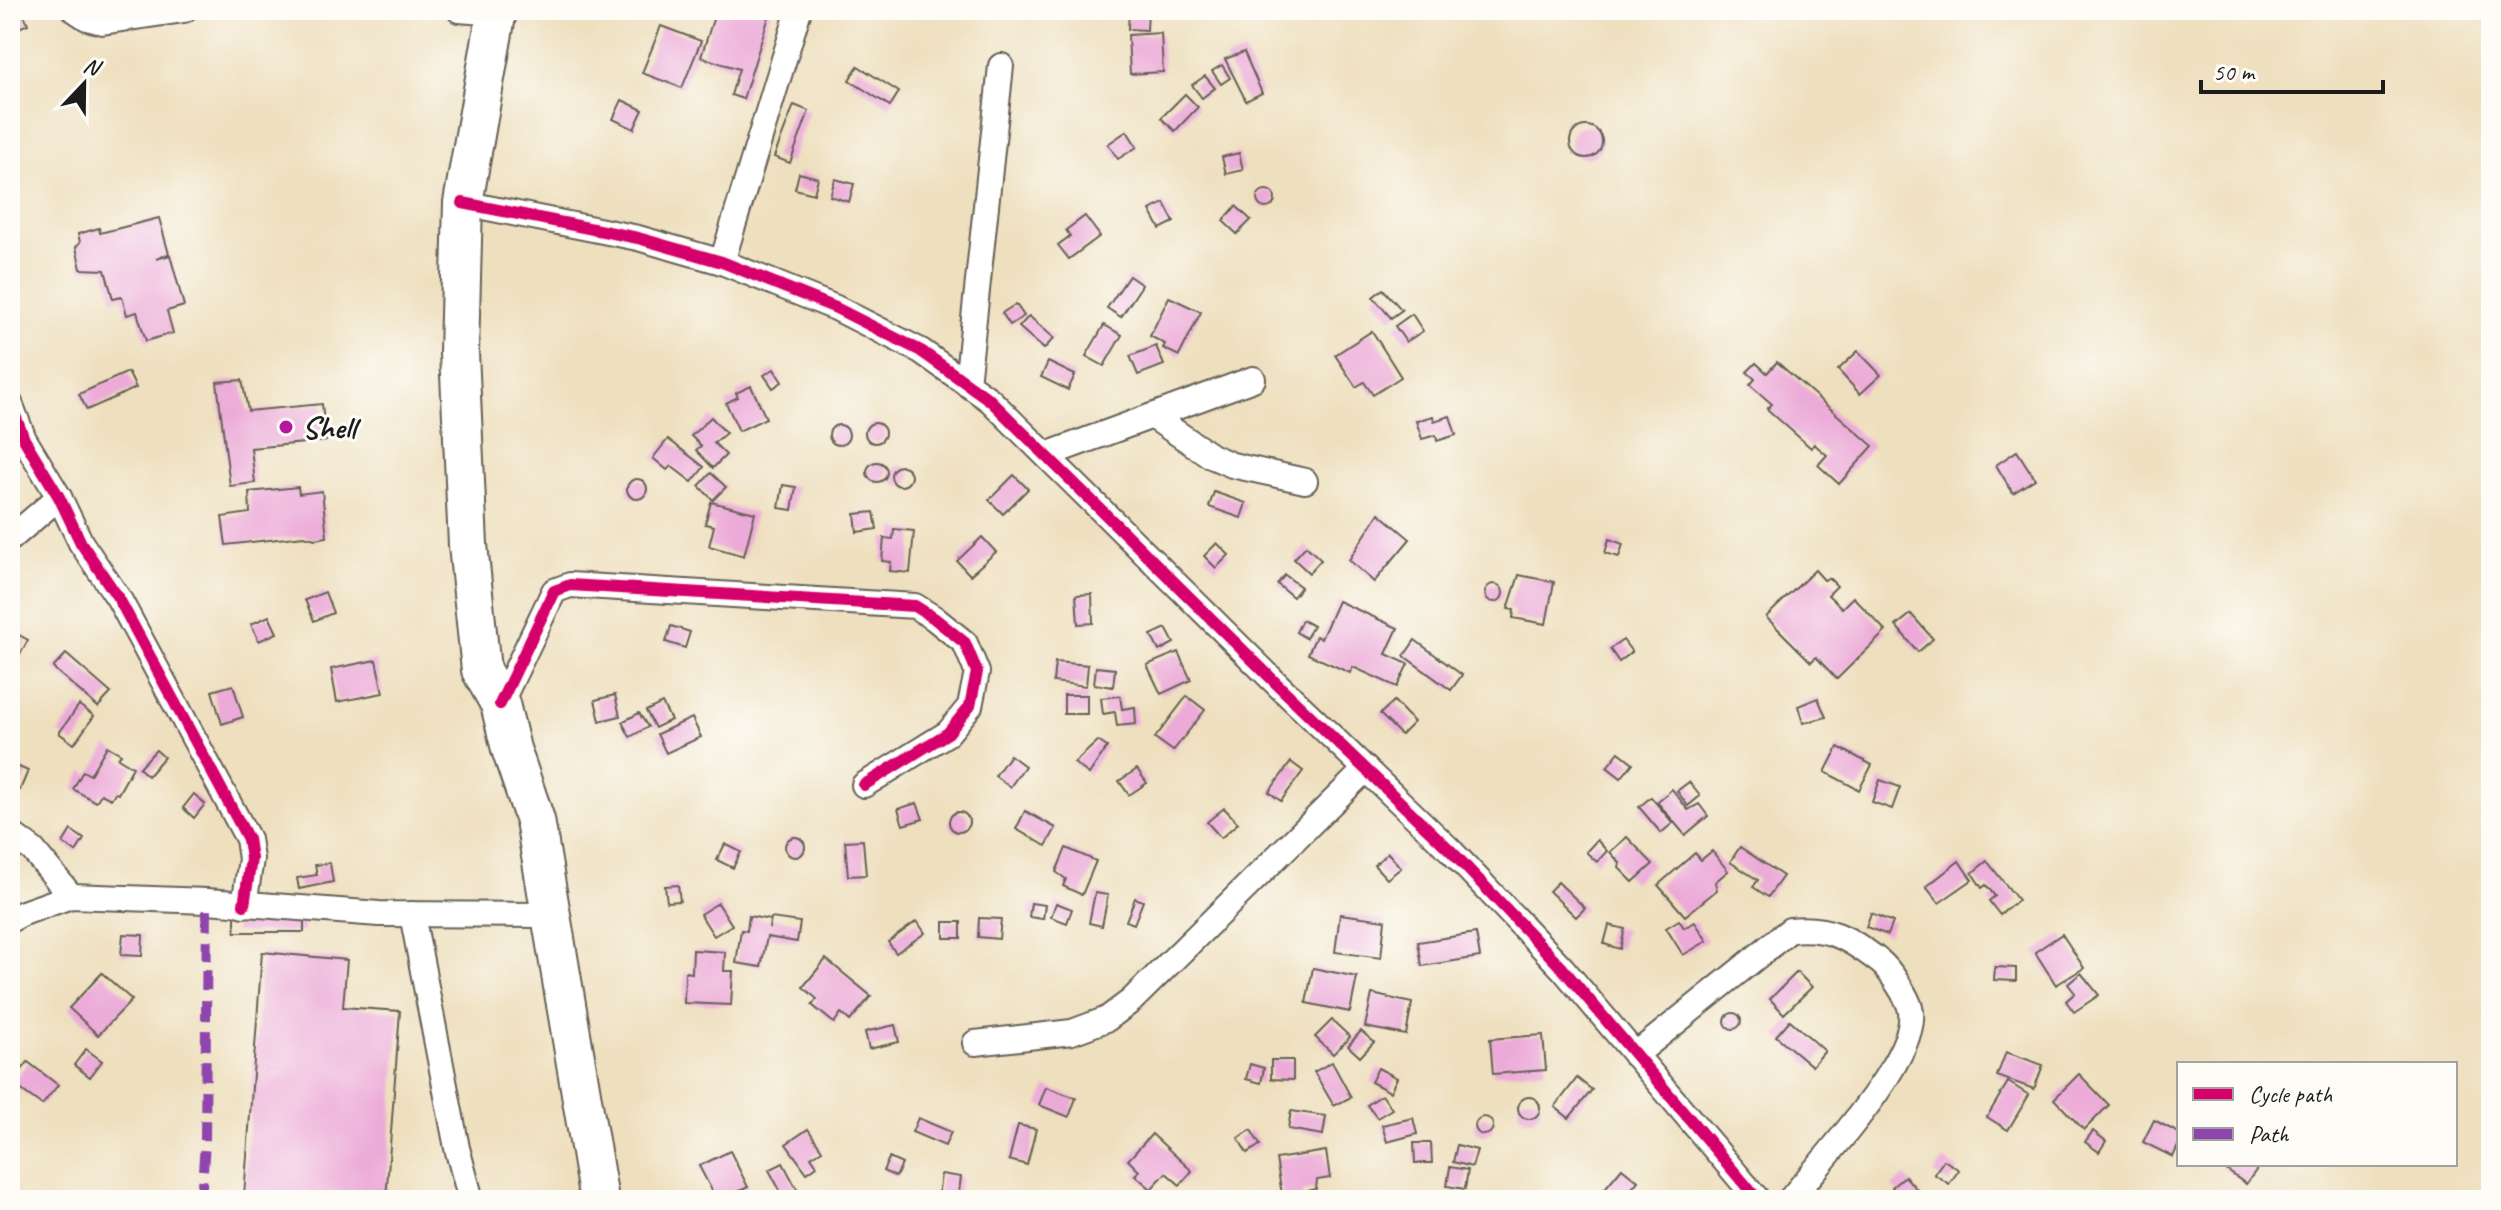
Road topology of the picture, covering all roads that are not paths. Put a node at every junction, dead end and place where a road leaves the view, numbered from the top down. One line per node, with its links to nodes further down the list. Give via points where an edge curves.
1 (75, 10): 2 (street, via 102,22)
2 (184, 10)
3 (799, 10): 7 (street)
4 (484, 11): 6 (main road)
5 (1001, 66): 9 (street)
6 (463, 203): 7 (street, via 638,238); 16 (main road, via 459,353 468,545 481,670)
7 (722, 262): 9 (street, via 836,308 921,351)
8 (1253, 379): 11 (street)
9 (967, 384): 12 (street)
10 (10, 403): 14 (street, via 24,439)
11 (1152, 416): 12 (street); 13 (street, via 1211,456)
12 (1046, 455): 17 (street)
13 (1305, 481)
14 (59, 497): 15 (street); 21 (street, via 248,839 251,859)
15 (10, 539)
16 (500, 704): 18 (street, via 554,591 570,585 915,606 965,643 977,672 970,706 948,733); 23 (main road, via 535,820)
17 (1366, 769): 25 (street, via 1107,1019 1072,1032); 26 (street, via 1473,873)
18 (864, 785)
19 (10, 833): 20 (street, via 33,850)
20 (71, 896): 21 (street); 24 (street)
21 (244, 905): 22 (street)
22 (412, 914): 23 (street); 27 (street)
23 (551, 915): 28 (main road)
24 (10, 920)
25 (975, 1043)
26 (1635, 1055): 29 (street); 30 (street, via 1790,930 1814,928 1851,939 1887,967 1912,1010 1909,1035 1892,1073)
27 (471, 1200)
28 (599, 1200)
29 (1758, 1200)
30 (1790, 1200)

